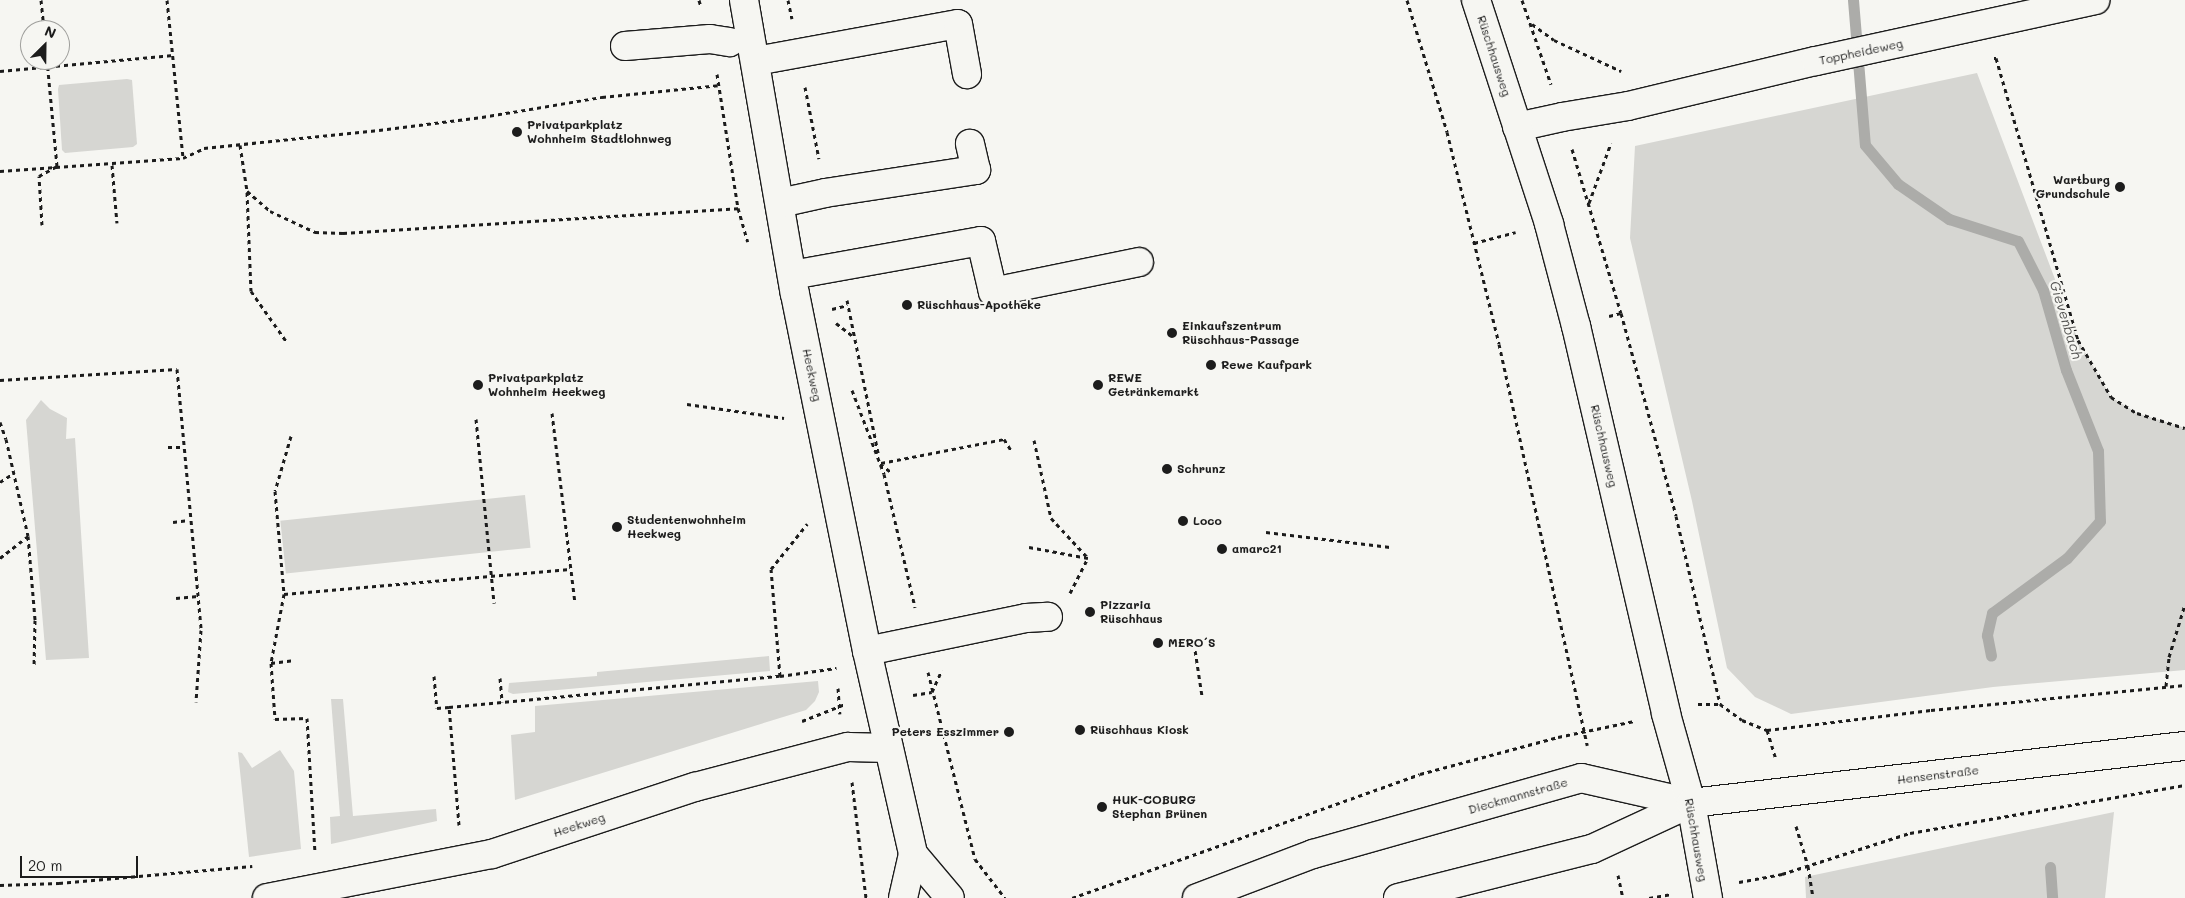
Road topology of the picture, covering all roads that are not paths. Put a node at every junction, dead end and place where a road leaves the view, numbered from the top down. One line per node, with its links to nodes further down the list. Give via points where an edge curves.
1 (744, 0): 6 (street, Heekweg)
2 (1476, 0): 8 (street, Rüschhausweg)
3 (2095, 0): 8 (street, Toppheideweg, via 1628,106)
4 (730, 42): 5 (street, via 710,39)
5 (625, 46)
6 (757, 70): 7 (street, via 958,24); 10 (street, Heekweg)
7 (967, 74)
8 (1517, 128): 17 (street, Rüschhausweg, via 1549,224 1576,326 1666,714)
9 (970, 144): 10 (street, via 976,170)
10 (780, 203): 12 (street, Heekweg)
11 (1139, 262): 12 (street, via 993,292 981,241)
12 (792, 275): 14 (street, Heekweg)
13 (1048, 617): 14 (street, via 1026,618)
14 (867, 650): 16 (street, Heekweg)
15 (2185, 746): 17 (street, Hensenstraße)
16 (888, 748): 18 (street, Heekweg); 20 (street, Heekweg, via 848,747 696,787 492,854)
17 (1691, 803): 19 (street, Rüschhausweg); 23 (street, Dieckmannstraße, via 1581,778 1313,854); 24 (street, via 1592,849)
18 (913, 854): 21 (street, Heekweg); 22 (street, Heekweg)
19 (1706, 893)
20 (267, 898)
21 (902, 898)
22 (950, 898)
23 (1197, 898)
24 (1398, 898)

